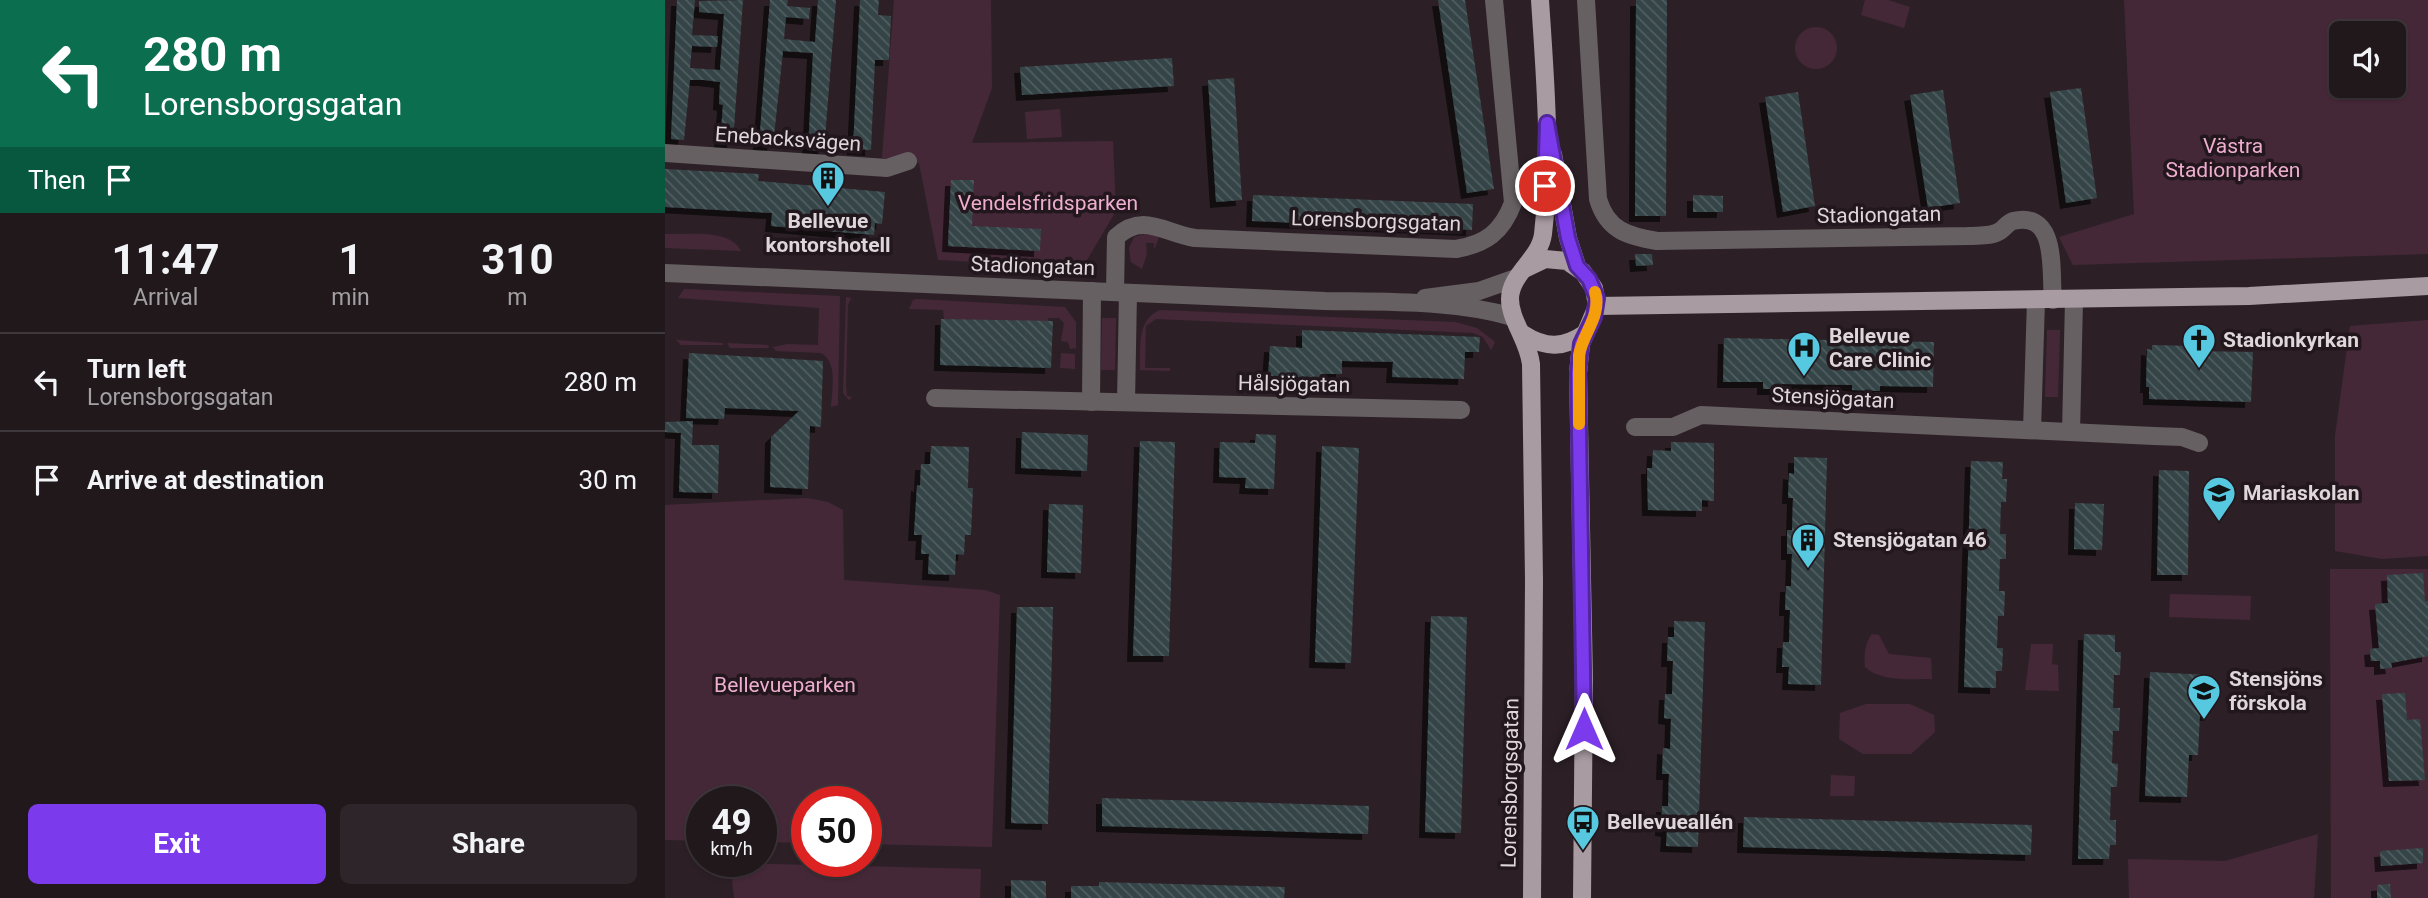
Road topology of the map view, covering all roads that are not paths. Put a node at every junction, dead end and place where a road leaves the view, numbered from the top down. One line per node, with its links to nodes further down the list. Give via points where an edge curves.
1 (1494, 0): 12 (street, Lorensborgsgatan, via 1513,203 1489,239 1456,250 1209,239 1172,234 1142,223 1116,237)
2 (1540, 0): 4 (main road)
3 (1586, 0): 13 (street, Stadiongatan, via 1598,199 1616,230 1657,241 1968,236 1993,234 2015,221 2029,221 2046,234 2051,254)
4 (1547, 123): 7 (main road); 9 (main road, via 1543,238)
5 (665, 153): 6 (street, Enebacksvägen, via 887,167)
6 (908, 161)
7 (1577, 266): 9 (main road, via 1556,258 1534,262); 16 (main road, via 1594,288)
8 (665, 273): 11 (street, Stadiongatan)
9 (1520, 273): 15 (street, Stadiongatan, via 1479,291); 17 (main road, via 1510,297)
10 (2428, 286): 14 (main road)
11 (1092, 291): 12 (street, Stadiongatan); 21 (street)
12 (1122, 292): 15 (street, Stadiongatan); 22 (street)
13 (2044, 300): 14 (main road); 16 (main road); 25 (street)
14 (2074, 300): 26 (street)
15 (1399, 302): 17 (street, Stadiongatan, via 1478,308)
16 (1597, 306): 18 (main road)
17 (1513, 317): 19 (main road, Lorensborgsgatan)
18 (1585, 333): 19 (main road, via 1559,346); 29 (main road, via 1578,373 1584,654)
19 (1523, 334): 28 (main road, Lorensborgsgatan, via 1531,364)
20 (936, 398): 21 (street, Hålsjögatan)
21 (1091, 401): 22 (street, Hålsjögatan)
22 (1126, 402): 23 (street, Hålsjögatan)
23 (1461, 410)
24 (1635, 426): 25 (street, Stensjögatan, via 1673,427 1701,415)
25 (2032, 430): 26 (street, Stensjögatan)
26 (2071, 432): 27 (street, Stensjögatan, via 2182,437)
27 (2199, 443)
28 (1532, 898)
29 (1582, 898)

